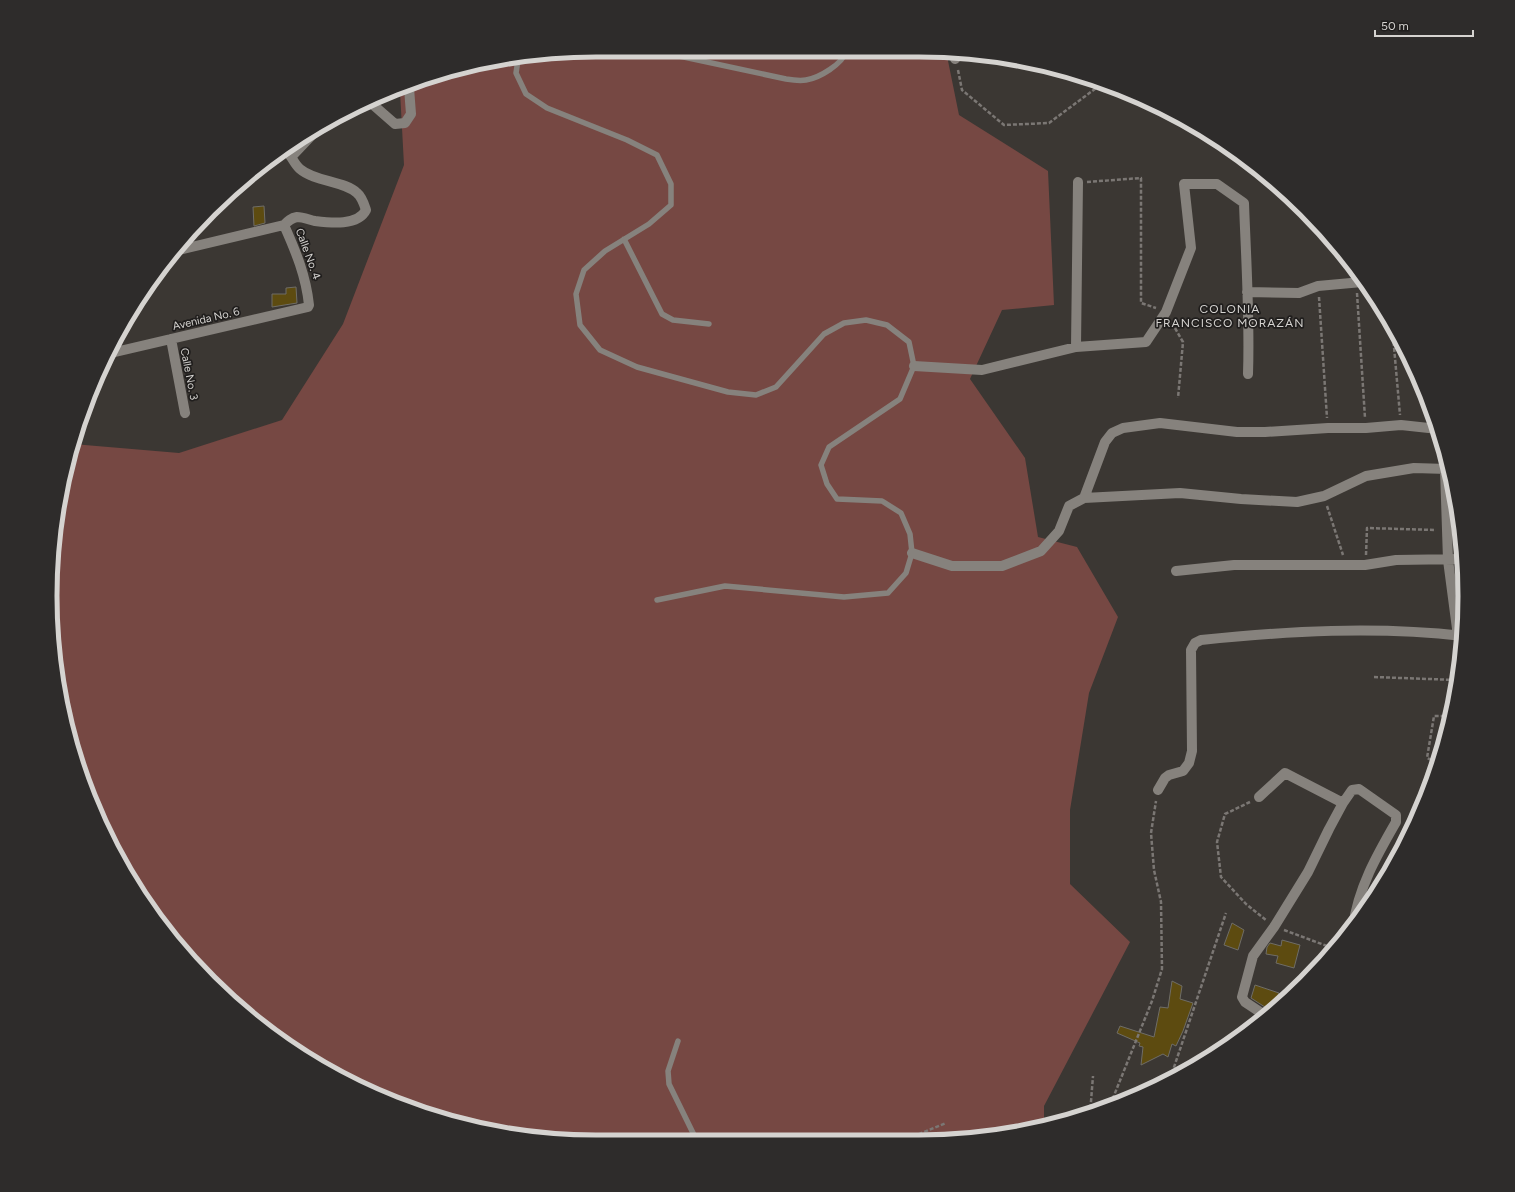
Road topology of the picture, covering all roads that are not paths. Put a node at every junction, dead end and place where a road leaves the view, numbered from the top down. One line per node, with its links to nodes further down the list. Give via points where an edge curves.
1 (684, 57): 2 (lane, via 786,79 806,80 832,69)
2 (842, 57)
3 (518, 63): 9 (lane, via 516,73 526,94 547,108 627,140 657,156 671,184 671,205 649,224)
4 (409, 91): 5 (street, via 412,114 405,122 395,124)
5 (374, 106)
6 (289, 154): 8 (street, Calle No. 4, via 299,168 316,178 344,186 357,193 366,210 363,217 355,220 316,221 298,217)
7 (1078, 182): 16 (street)
8 (284, 225): 10 (street); 13 (street, Calle No. 4, via 304,276 309,305)
9 (624, 239): 14 (lane, via 662,314 673,320); 18 (lane, via 604,251 584,270 576,294 580,324 600,350 631,364 728,392 756,395 776,387 824,334 844,323 866,320 887,324 909,342)
10 (184, 249)
11 (1357, 282): 12 (street, via 1318,286 1299,293)
12 (1247, 292): 16 (street, via 1244,203 1217,184 1184,184 1191,248 1166,312 1146,342); 19 (street, via 1250,332)
13 (306, 309): 15 (street, Avenida No. 6)
14 (709, 324)
15 (170, 339): 17 (street, Avenida No. 6); 20 (street, Calle No. 3)
16 (1076, 347): 18 (street, via 982,370)
17 (116, 352)
18 (914, 366): 25 (lane, via 900,399 829,447 821,465 827,484 837,499 882,501 901,514 910,534)
19 (1248, 374)
20 (185, 413)
21 (1431, 428): 24 (street, via 1401,425 1237,432 1160,423 1124,428 1112,433 1106,442)
22 (1443, 469): 24 (street, via 1414,468 1366,476 1324,496 1297,502 1180,493)
23 (1446, 483): 26 (street)
24 (1084, 498): 25 (street, via 1069,506 1059,531 1041,551 1002,566 952,566)
25 (912, 553): 29 (lane, via 906,573 888,593 844,597 725,586)
26 (1448, 560): 27 (street); 28 (street, via 1396,560 1365,565 1234,565); 30 (street)
27 (1457, 560)
28 (1176, 571)
29 (657, 600)
30 (1457, 619)
31 (1456, 636): 32 (street, via 1361,631 1260,634 1201,640 1195,643 1191,650 1192,751 1189,763 1183,771 1165,778)
32 (1158, 790)
33 (1259, 798): 34 (street, via 1285,773)
34 (1343, 802): 35 (street, via 1352,790 1359,789 1397,818 1377,854); 36 (street, via 1308,872 1253,956 1242,996 1245,1002)
35 (1355, 913)
36 (1261, 1012)
37 (678, 1040): 38 (lane, via 668,1071 669,1084)
38 (694, 1135)

